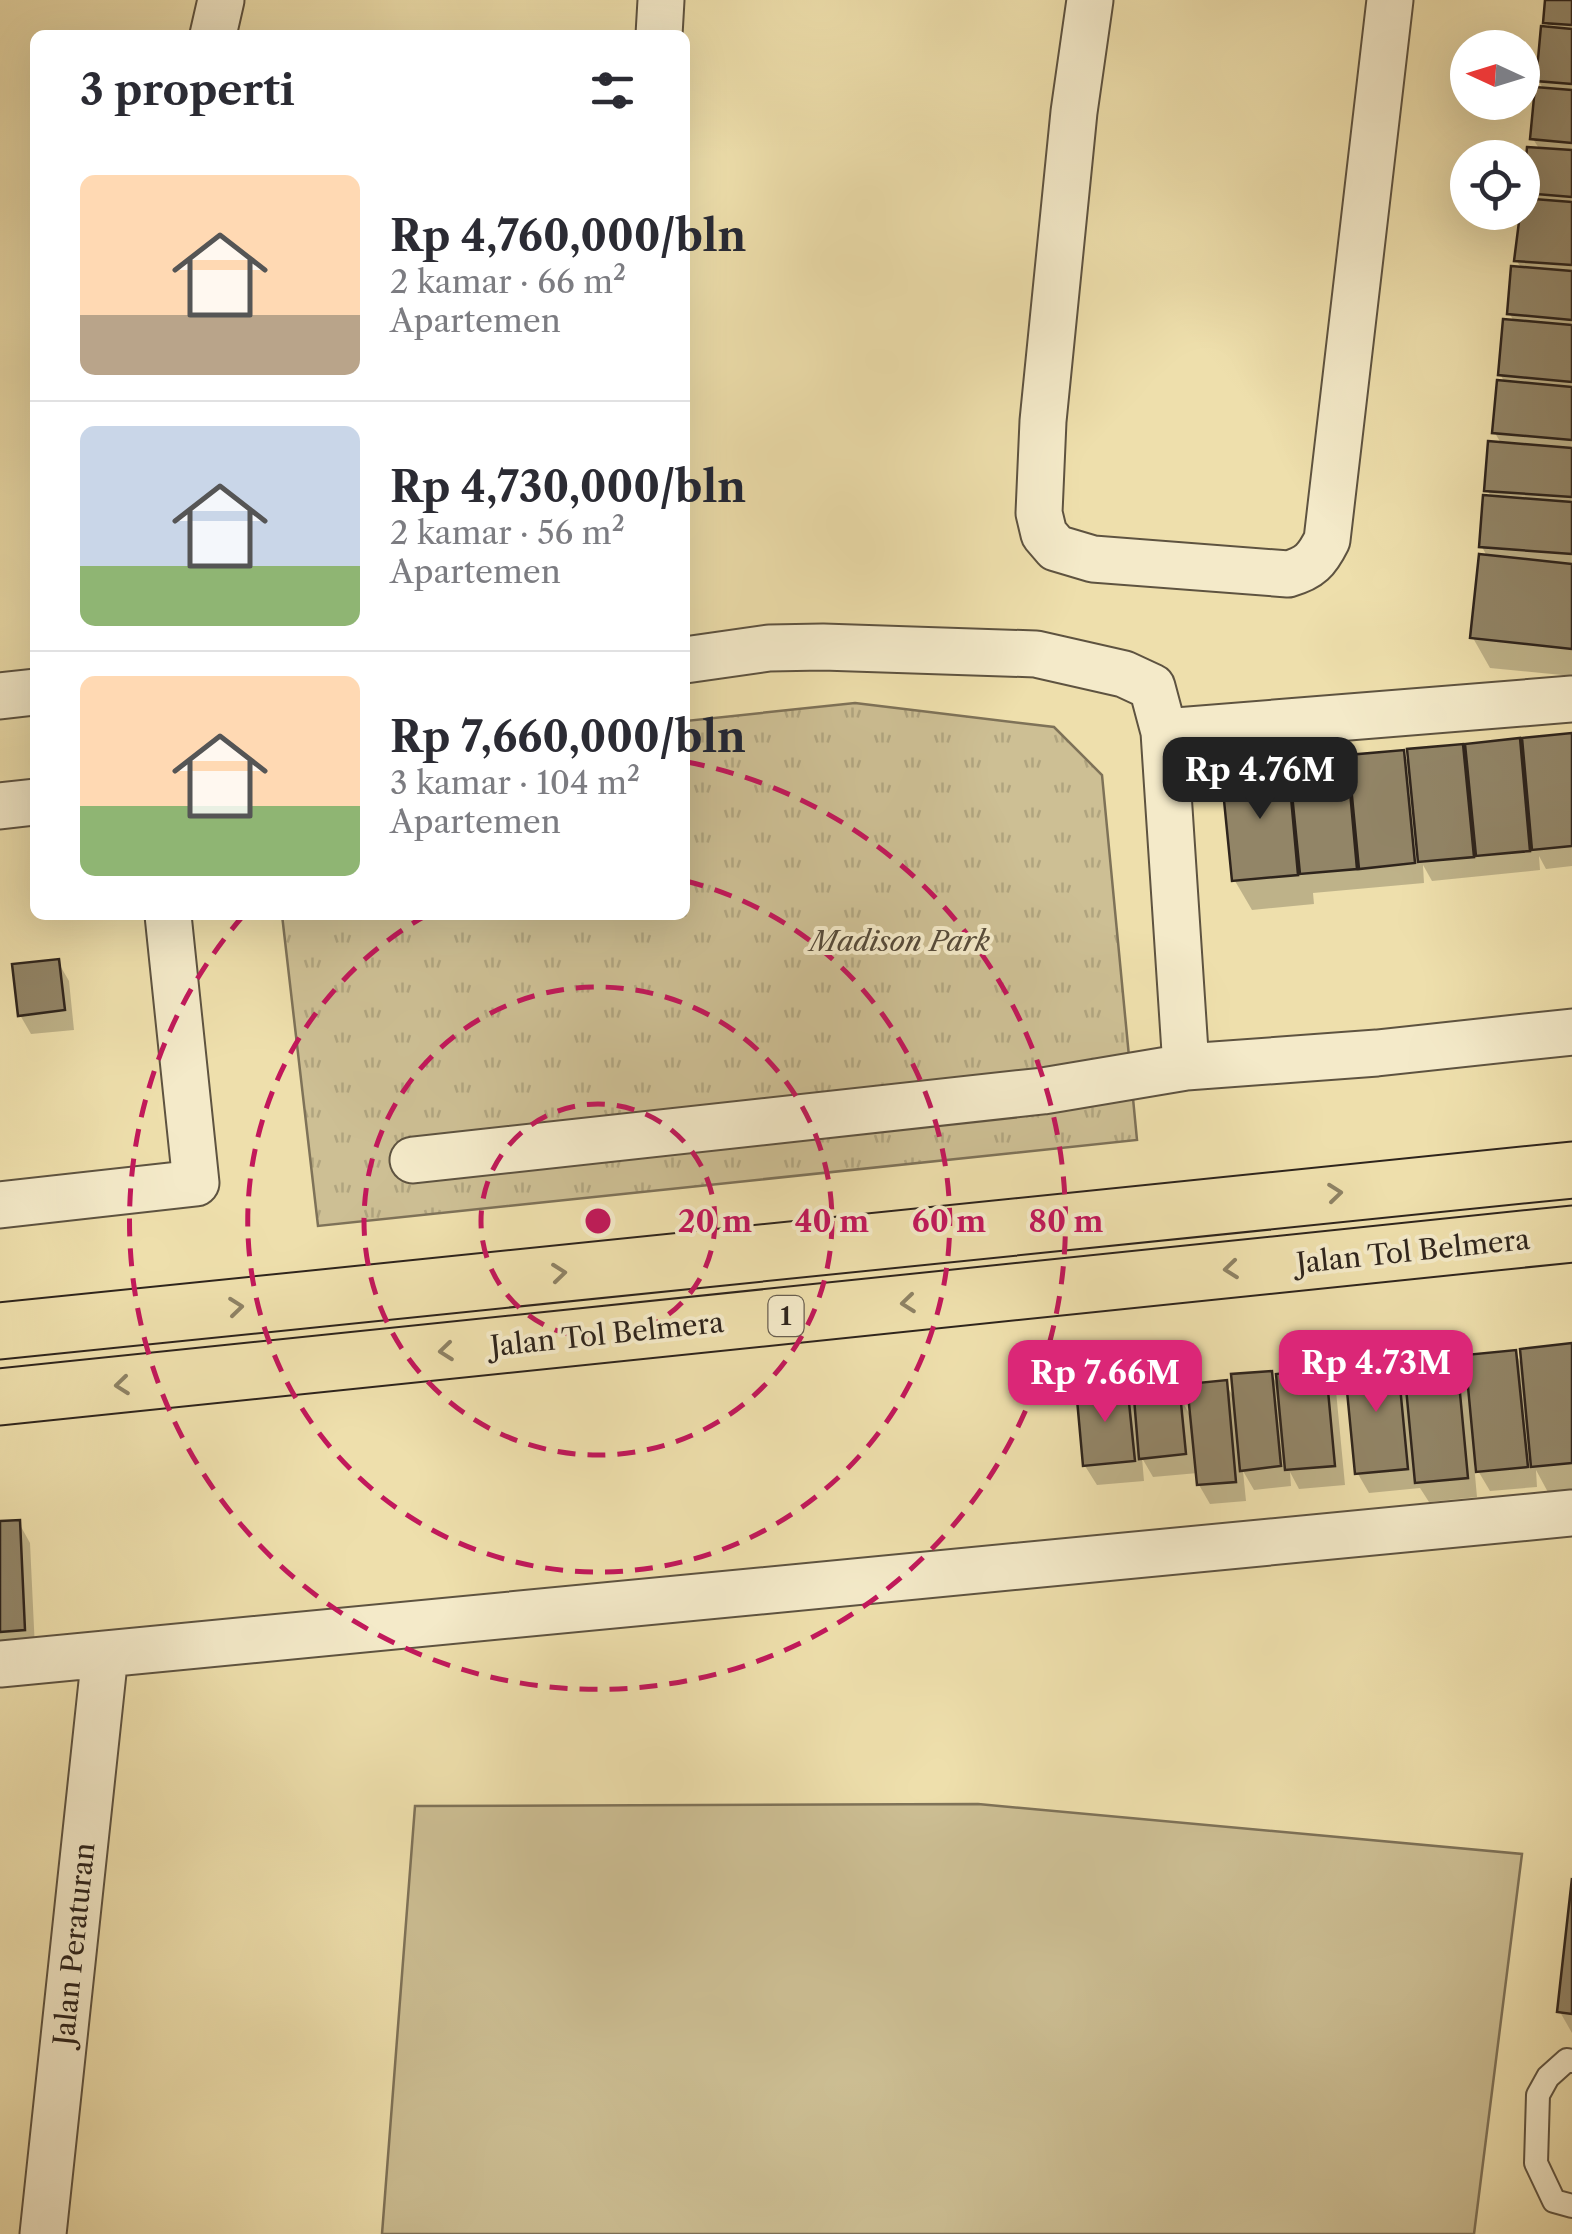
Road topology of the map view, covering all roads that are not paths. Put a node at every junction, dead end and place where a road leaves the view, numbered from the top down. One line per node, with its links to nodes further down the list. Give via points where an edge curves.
1 (221, 0): 5 (street)
2 (661, 0): 6 (street)
3 (1090, 0): 4 (street, via 1042,421 1044,534 1056,548 1093,558 1288,574 1308,568 1327,540)
4 (1390, 0)
5 (213, 30)
6 (659, 30)
7 (690, 659): 11 (street, via 823,647 1036,654 1152,687)
8 (30, 693): 9 (street)
9 (0, 696)
10 (1572, 699): 11 (street)
11 (1164, 732): 16 (street)
12 (30, 803): 13 (street)
13 (0, 806)
14 (169, 920): 19 (street, via 196,1182)
15 (1572, 1032): 16 (street)
16 (1186, 1066): 17 (street, via 1043,1091)
17 (412, 1160)
18 (1572, 1170): 21 (highway, one-way to 18)
19 (0, 1205)
20 (1572, 1234): 22 (highway, Jalan Tol Belmera / 1, one-way to 22)
21 (0, 1332)
22 (0, 1397)
23 (1572, 1512): 24 (street)
24 (106, 1654): 25 (street); 28 (street, Jalan Peraturan)
25 (0, 1664)
26 (1572, 2061): 27 (lane, via 1548,2077 1538,2095 1534,2140 1536,2163 1554,2201)
27 (1572, 2206)
28 (43, 2234)

